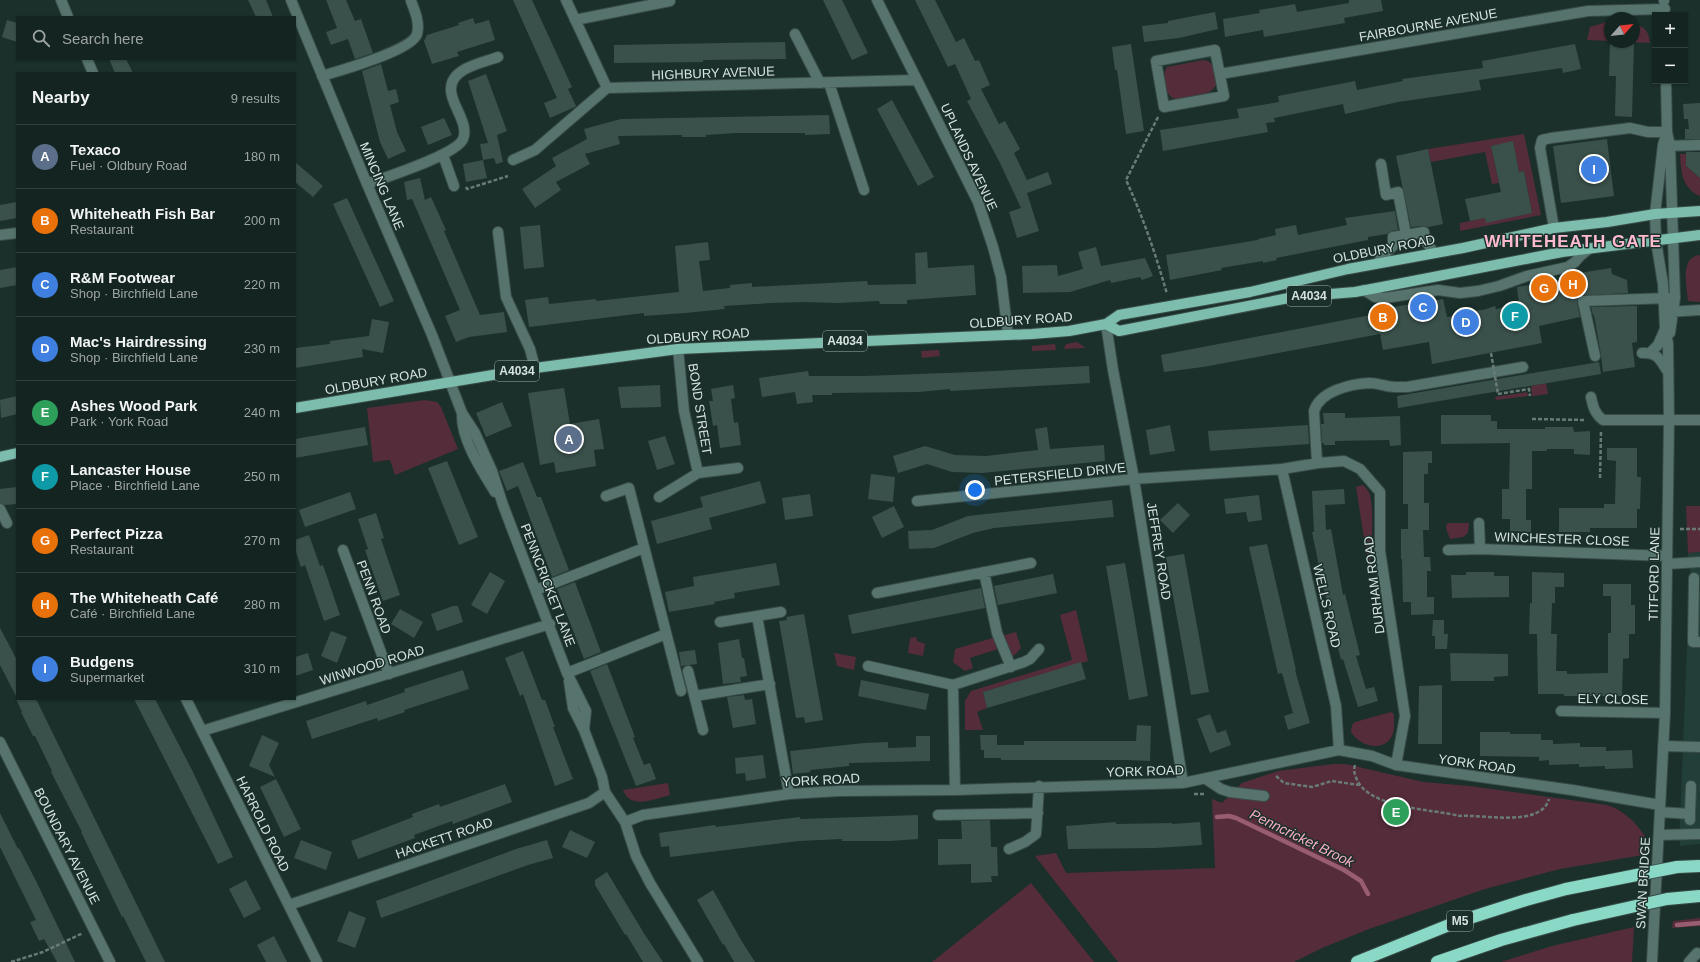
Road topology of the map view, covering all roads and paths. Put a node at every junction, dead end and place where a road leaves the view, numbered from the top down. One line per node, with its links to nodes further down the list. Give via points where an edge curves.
1 (61, 0): 8 (street)
2 (292, 0): 15 (street, MINCING LANE)
3 (566, 0): 9 (street)
4 (877, 0): 16 (street, UPLANDS AVENUE)
5 (412, 1): 15 (street, via 418,24 417,36 411,43 380,57)
6 (670, 1): 9 (street)
7 (1665, 5): 14 (street, FAIRBOURNE AVENUE, via 1588,10)
8 (68, 16)
9 (575, 20): 19 (street)
10 (795, 34): 17 (street)
11 (498, 57): 24 (street, via 469,67 459,73 452,82 451,91 465,128 463,139 458,146)
12 (87, 60): 13 (street)
13 (93, 72)
14 (1220, 74): 20 (street, via 1224,96); 20 (street, via 1215,50 1156,61)
15 (322, 76): 28 (street, MINCING LANE)
16 (917, 80): 17 (street, HIGHBURY AVENUE); 53 (street, UPLANDS AVENUE, via 978,202 994,247 1001,277)
17 (824, 83): 19 (street, HIGHBURY AVENUE); 30 (street)
18 (1666, 84): 21 (street)
19 (607, 88): 25 (street, via 535,150)
20 (1164, 107): 48 (path, via 1126,180 1160,268)
21 (1666, 132): 23 (street); 34 (street, via 1630,128 1542,140 1540,148)
22 (1700, 145): 23 (street)
23 (1666, 146): 32 (street, TITFORD LANE); 33 (street, TITFORD LANE)
24 (443, 155): 28 (street); 29 (street)
25 (513, 160)
26 (1381, 164): 38 (street, via 1386,195 1398,192)
27 (508, 176): 29 (path, via 467,189)
28 (367, 184): 61 (street, MINCING LANE)
29 (459, 186)
30 (864, 190)
31 (1700, 211): 32 (main road, A4034)
32 (1671, 212): 33 (main road, OLDBURY ROAD / A4034); 40 (street, TITFORD LANE)
33 (1655, 214): 34 (main road, OLDBURY ROAD / A4034); 41 (street, TITFORD LANE)
34 (1554, 228): 43 (main road, OLDBURY ROAD / A4034)
35 (498, 232): 59 (street, via 506,297 530,349)
36 (16, 233): 37 (street)
37 (0, 235)
38 (1406, 235): 43 (street, via 1424,232 1425,240); 44 (street, via 1393,237 1393,246)
39 (1700, 235): 40 (main road, A4034)
40 (1672, 239): 41 (main road, OLDBURY ROAD / A4034); 46 (street, TITFORD LANE)
41 (1656, 241): 42 (main road, OLDBURY ROAD / A4034); 47 (street, TITFORD LANE)
42 (1590, 248): 45 (main road, OLDBURY ROAD / A4034); 45 (street, via 1568,266 1478,291 1438,290 1385,298 1376,297)
43 (1434, 253): 44 (main road, OLDBURY ROAD / A4034)
44 (1378, 263): 48 (main road, OLDBURY ROAD / A4034)
45 (1364, 290): 51 (main road, OLDBURY ROAD / A4034, via 1294,297 1119,330)
46 (1674, 298): 47 (street); 50 (street, TITFORD LANE)
47 (1664, 299): 50 (street, TITFORD LANE); 57 (street, via 1583,301)
48 (1170, 307): 51 (main road, OLDBURY ROAD / A4034, via 1119,316)
49 (1700, 310): 50 (street)
50 (1669, 312): 52 (street, TITFORD LANE); 54 (street, TITFORD LANE)
51 (1106, 324): 53 (main road, OLDBURY ROAD / A4034, via 1069,331); 77 (street, JEFFREY ROAD)
52 (1665, 329): 54 (street, TITFORD LANE); 60 (street, via 1658,345 1646,353 1659,358)
53 (1008, 335): 55 (main road, OLDBURY ROAD / A4034)
54 (1668, 343): 60 (street, TITFORD LANE)
55 (678, 349): 59 (main road, OLDBURY ROAD / A4034); 75 (street, BOND STREET, via 684,411)
56 (1491, 353): 62 (path, bridge, via 1498,394 1529,389)
57 (1594, 356)
58 (1523, 367): 72 (street, via 1407,387 1370,383 1336,391 1316,403 1314,411)
59 (535, 368): 61 (main road, OLDBURY ROAD / A4034)
60 (1668, 372): 67 (street, TITFORD LANE)
61 (450, 382): 64 (main road, OLDBURY ROAD / A4034); 95 (street, PENNCRICKET LANE, via 462,413 462,424 478,464 503,506)
62 (1530, 396)
63 (1591, 397): 67 (street, via 1594,410 1603,420)
64 (296, 408)
65 (1532, 419): 66 (path)
66 (1589, 420)
67 (1669, 420): 68 (street); 84 (street, TITFORD LANE)
68 (1700, 420)
69 (1601, 425): 76 (path)
70 (16, 453): 71 (main road)
71 (0, 457)
72 (1317, 463): 74 (street, DURHAM ROAD); 122 (street, DURHAM ROAD, via 1344,461 1360,469 1380,492 1380,551 1405,716)
73 (738, 468): 75 (street, BOND STREET)
74 (1282, 469): 77 (street, DURHAM ROAD); 121 (street, WELLS ROAD, via 1336,706)
75 (698, 473): 79 (street, BOND STREET)
76 (1600, 478)
77 (1134, 480): 80 (street, PETERSFIELD DRIVE); 126 (street, JEFFREY ROAD)
78 (606, 496): 86 (street, via 630,488)
79 (659, 497)
80 (917, 501)
81 (0, 510): 82 (street)
82 (7, 523)
83 (1479, 523): 89 (street, WINCHESTER CLOSE)
84 (1667, 529): 85 (path); 90 (street, TITFORD LANE)
85 (1700, 529)
86 (644, 548): 95 (street); 101 (street)
87 (343, 550): 108 (street, PENN ROAD)
88 (1448, 550): 89 (street, WINCHESTER CLOSE)
89 (1480, 550): 90 (street, WINCHESTER CLOSE)
90 (1667, 560): 91 (street, WINCHESTER CLOSE); 115 (street, TITFORD LANE)
91 (1700, 562)
92 (1031, 563): 93 (street)
93 (984, 572): 96 (street); 105 (street, via 997,633)
94 (1694, 578): 102 (street, via 1693,642)
95 (536, 590): 100 (street, PENNCRICKET LANE)
96 (877, 594)
97 (781, 612): 98 (street)
98 (758, 616): 99 (street); 109 (street)
99 (720, 622)
100 (550, 624): 107 (street, PENNCRICKET LANE); 108 (street, WINWOOD ROAD)
101 (666, 634): 107 (street); 111 (street)
102 (1700, 642)
103 (1039, 649): 105 (street, via 1030,659)
104 (868, 666): 110 (street)
105 (1011, 667): 110 (street)
106 (688, 671): 112 (street)
107 (568, 673): 131 (street, PENNCRICKET LANE, via 573,708 602,777)
108 (389, 674): 117 (street, WINWOOD ROAD)
109 (770, 684): 112 (street); 132 (street)
110 (953, 685): 130 (street)
111 (682, 691)
112 (695, 696): 116 (street)
113 (186, 700): 117 (street, HARROLD ROAD)
114 (1561, 711): 115 (street, ELY CLOSE)
115 (1665, 713): 119 (street, TITFORD LANE)
116 (703, 730)
117 (202, 731): 144 (street, HARROLD ROAD)
118 (0, 742): 145 (street, BOUNDARY AVENUE)
119 (1663, 746): 120 (street); 135 (street, TITFORD LANE)
120 (1700, 748)
121 (1339, 750): 122 (street, YORK ROAD, via 1372,756); 125 (street, YORK ROAD)
122 (1396, 765): 135 (street, YORK ROAD, via 1572,790)
123 (1353, 771): 127 (path)
124 (1272, 772): 127 (path, via 1284,782 1312,787 1332,781)
125 (1206, 779): 126 (street, YORK ROAD); 133 (street, via 1221,790)
126 (1184, 784): 128 (street, YORK ROAD)
127 (1360, 785): 134 (path, via 1371,794 1395,805 1460,816 1519,818 1538,811 1549,801)
128 (1038, 786): 130 (street, YORK ROAD); 136 (street)
129 (1691, 786): 135 (street, YORK ROAD, via 1690,817)
130 (955, 790): 132 (street, YORK ROAD)
131 (605, 792): 138 (street, PENNCRICKET LANE); 144 (street, HACKETT ROAD, via 589,803)
132 (789, 794): 138 (street, YORK ROAD, via 643,815)
133 (1264, 796)
134 (1550, 796)
135 (1660, 808): 140 (street, SWAN BRIDGE)
136 (1038, 813): 137 (street); 141 (street, via 1036,834)
137 (938, 815)
138 (625, 822): 150 (street, PENNCRICKET LANE, via 636,856 650,883)
139 (1700, 834): 140 (street)
140 (1659, 835): 153 (street, SWAN BRIDGE)
141 (1009, 849)
142 (1700, 866): 151 (highway, M5, bridge, via 1677,867 1566,889 1526,900 1454,923)
143 (1700, 896): 152 (highway, M5, bridge, via 1667,899 1573,920 1501,940)
144 (289, 904): 149 (street, HARROLD ROAD)
145 (94, 928): 147 (path, via 43,952); 148 (street, BOUNDARY AVENUE)
146 (1697, 953): 154 (street)
147 (11, 962)
148 (110, 962)
149 (316, 962)
150 (698, 962)
151 (1358, 962)
152 (1437, 962)
153 (1652, 962)
154 (1689, 962)

